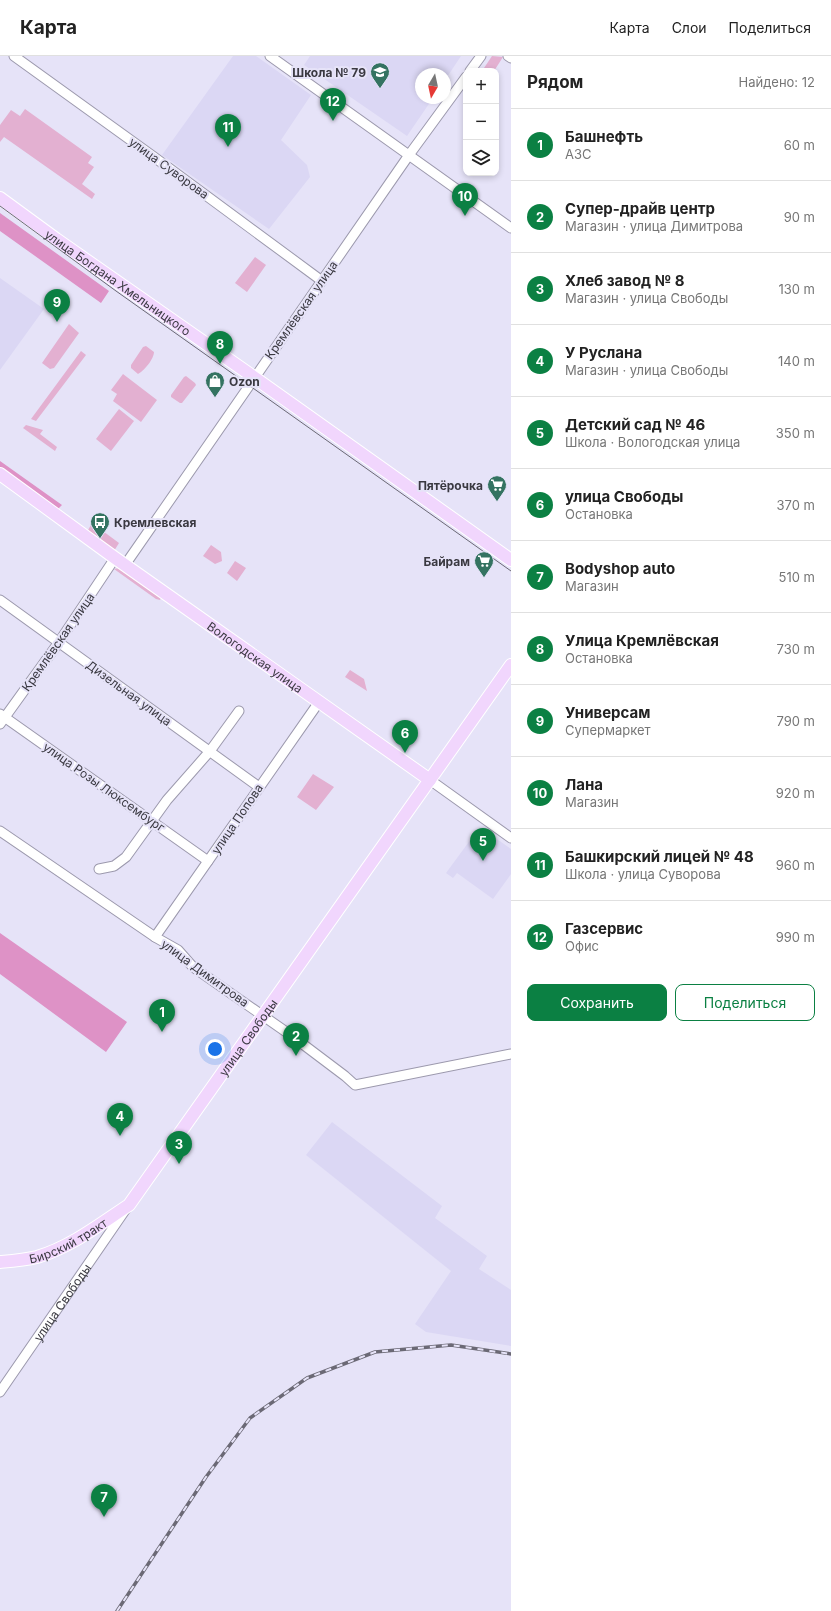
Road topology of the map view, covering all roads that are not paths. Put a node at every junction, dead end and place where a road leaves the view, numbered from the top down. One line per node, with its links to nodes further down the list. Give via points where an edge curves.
1 (14, 56): 11 (street, улица Суворова)
2 (270, 56): 8 (street)
3 (481, 56): 6 (street)
4 (508, 56): 5 (street)
5 (511, 58)
6 (472, 68)
7 (463, 81): 8 (street, Кремлёвская улица)
8 (409, 155): 10 (street); 11 (street, Кремлёвская улица)
9 (0, 198): 12 (main road, улица Богдана Хмельницкого)
10 (511, 228)
11 (322, 281): 12 (street, Кремлёвская улица)
12 (254, 377): 15 (main road, улица Богдана Хмельницкого); 16 (street, Кремлёвская улица)
13 (0, 474): 14 (main road, Вологодская улица)
14 (115, 558): 16 (main road, Вологодская улица); 18 (street, Кремлёвская улица)
15 (511, 560)
16 (125, 565): 20 (main road, Вологодская улица)
17 (0, 600): 18 (street, Дизельная улица)
18 (59, 642): 22 (street, Кремлёвская улица); 23 (street, Дизельная улица)
19 (511, 665): 24 (main road, улица Свободы)
20 (319, 702): 24 (main road, Вологодская улица); 25 (street, улица Попова)
21 (239, 711): 23 (street)
22 (2, 718): 26 (street, улица Розы Люксембург)
23 (210, 751): 25 (street, Дизельная улица); 26 (street, via 167,800)
24 (430, 780): 28 (street, Вологодская улица); 32 (main road, улица Свободы)
25 (259, 787): 29 (street, улица Попова)
26 (152, 822): 29 (street, улица Розы Люксембург); 30 (street, via 126,857 114,866)
27 (0, 831): 31 (street, улица Димитрова)
28 (511, 838)
29 (208, 861): 31 (street, улица Попова)
30 (99, 869)
31 (155, 937): 32 (street, улица Димитрова, via 178,950 193,967)
32 (263, 1015): 33 (street, улица Димитрова, via 355,1085); 34 (main road, улица Свободы)
33 (511, 1054)
34 (129, 1205): 35 (main road, Бирский тракт, via 49,1253); 36 (street, улица Свободы)
35 (0, 1262)
36 (0, 1392)

